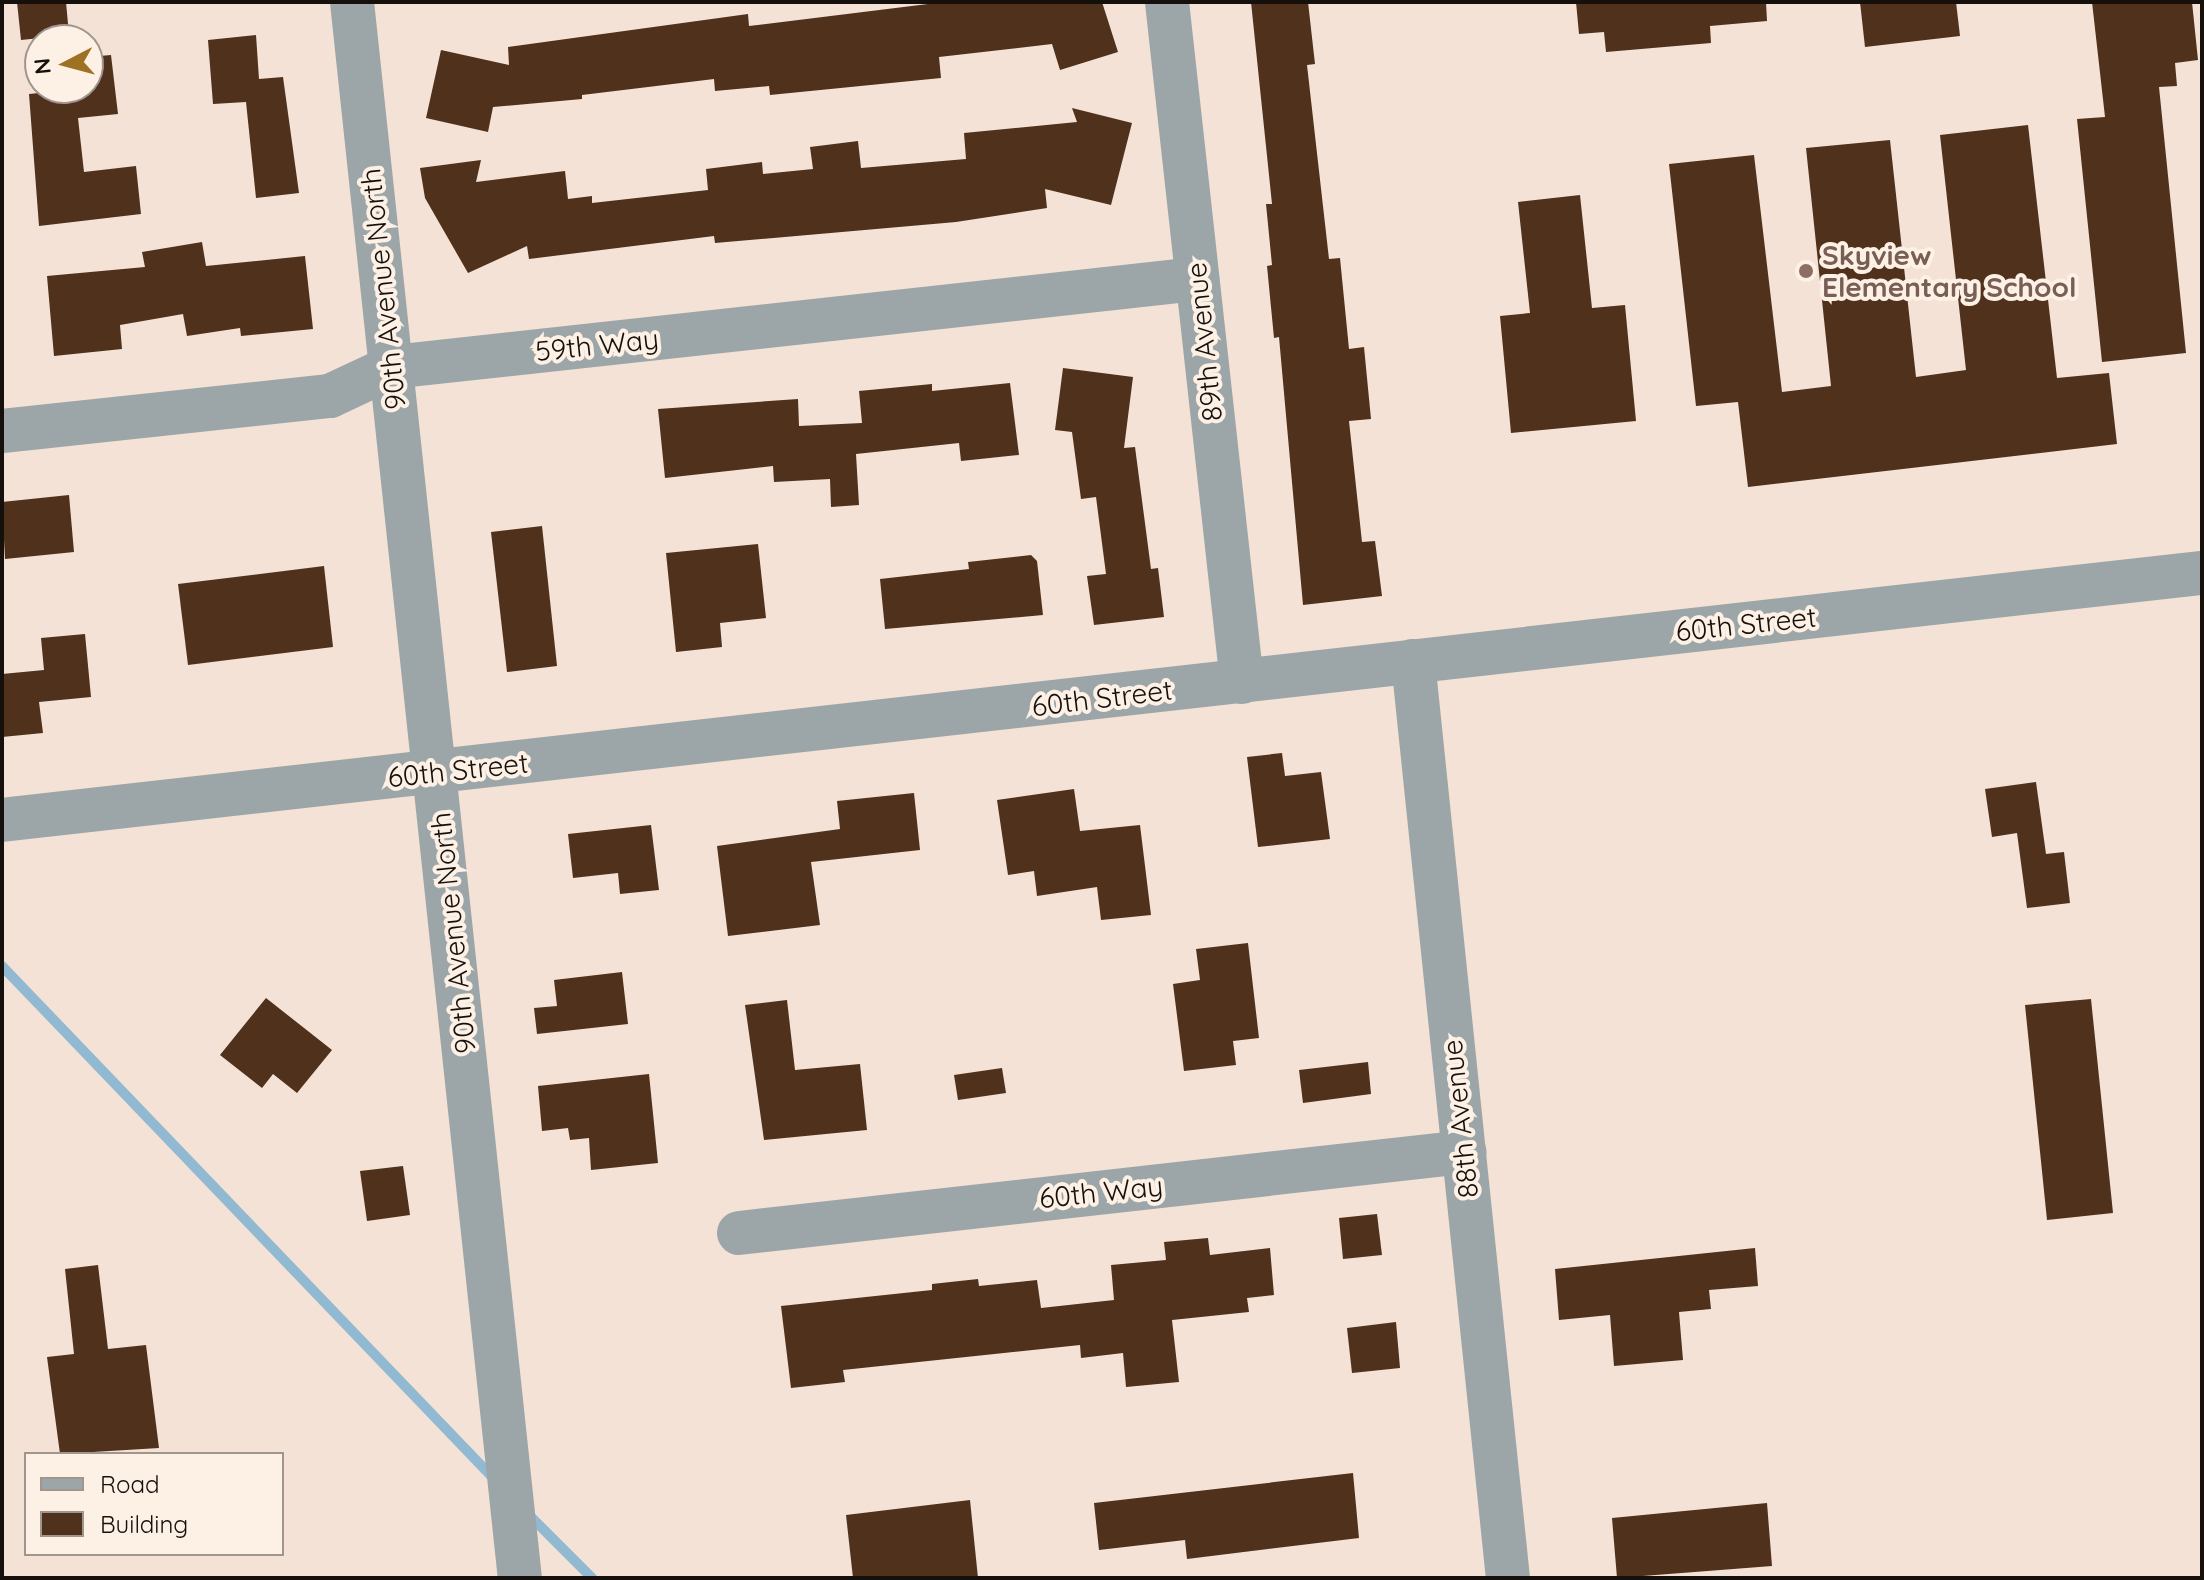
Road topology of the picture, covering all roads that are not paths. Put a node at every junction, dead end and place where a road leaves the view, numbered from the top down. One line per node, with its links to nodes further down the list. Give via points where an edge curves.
1 (352, 2): 4 (street, 90th Avenue North)
2 (1167, 2): 3 (street, 89th Avenue)
3 (1197, 279): 4 (street, 59th Way); 8 (street, 89th Avenue)
4 (392, 367): 5 (street, 59th Way, via 330,396); 9 (street, 90th Avenue North)
5 (2, 431)
6 (2202, 573): 7 (street, 60th Street)
7 (1413, 661): 8 (street, 60th Street); 11 (street, 88th Avenue)
8 (1242, 682): 9 (street, 60th Street)
9 (436, 772): 10 (street, 60th Street); 13 (street, 90th Avenue North)
10 (2, 820)
11 (1464, 1152): 12 (street, 60th Way); 14 (street, 88th Avenue)
12 (739, 1233)
13 (518, 1563)
14 (1508, 1578)

